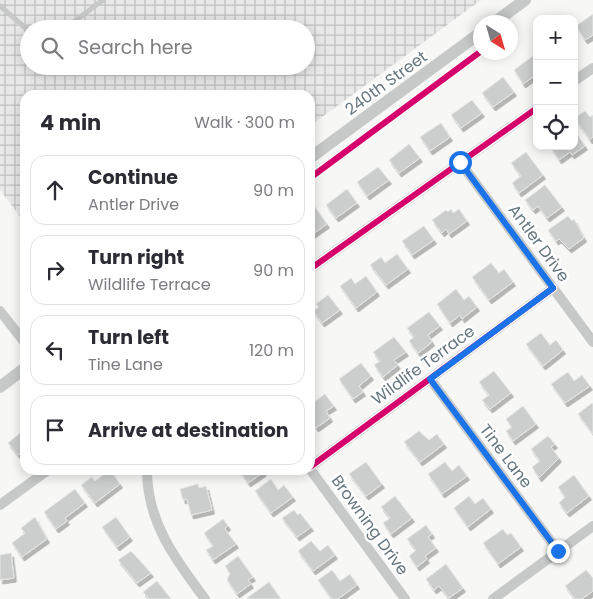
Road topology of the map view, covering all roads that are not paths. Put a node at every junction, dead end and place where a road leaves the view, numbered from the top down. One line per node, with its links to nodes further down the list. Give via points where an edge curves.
1 (103, 0): 5 (lane)
2 (525, 0): 4 (street)
3 (0, 6): 6 (lane)
4 (505, 15)
5 (76, 20)
6 (20, 23)
7 (473, 38): 11 (street, 240th Street)
8 (593, 68): 9 (street)
9 (578, 79)
10 (533, 111): 12 (street)
11 (315, 154)
12 (460, 162): 13 (street); 14 (street, Antler Drive)
13 (315, 265)
14 (553, 288): 17 (street, Antler Drive); 19 (street, Wildlife Terrace)
15 (0, 310): 16 (street)
16 (20, 336)
17 (593, 342)
18 (20, 372): 20 (street)
19 (430, 379): 21 (street, Wildlife Terrace); 27 (street, Tine Lane)
20 (0, 387)
21 (315, 464)
22 (41, 475): 25 (street)
23 (147, 475): 28 (street, via 149,500 160,533)
24 (315, 475): 29 (street, Browning Drive)
25 (0, 505)
26 (593, 526): 27 (street)
27 (558, 551): 30 (street)
28 (205, 599)
29 (405, 599)
30 (493, 599)

